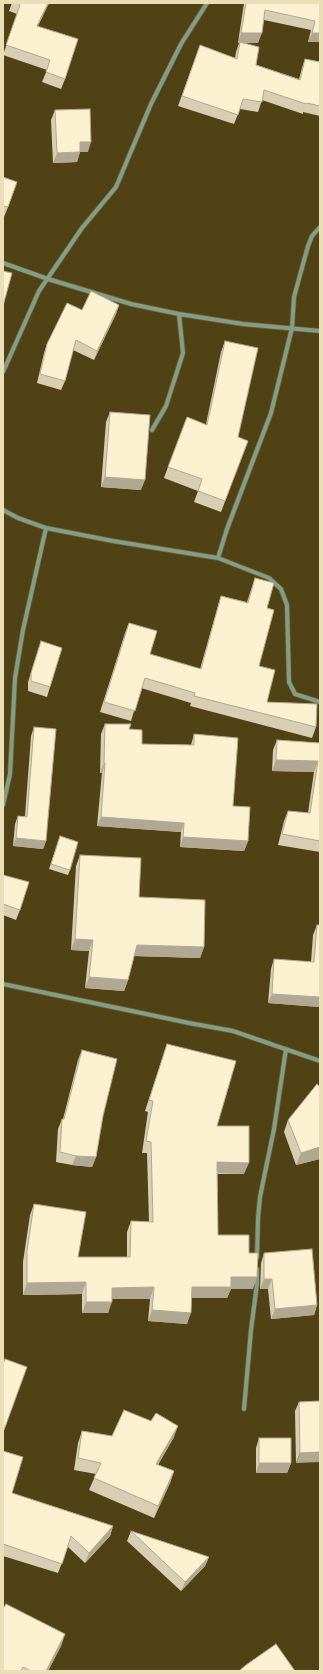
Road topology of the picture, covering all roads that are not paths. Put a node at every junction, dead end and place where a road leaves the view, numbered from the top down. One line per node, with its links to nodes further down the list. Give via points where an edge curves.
1 (207, 3): 4 (street, via 151,104 116,187 82,228)
2 (320, 227): 6 (street, via 308,246 294,297)
3 (3, 263): 4 (street)
4 (48, 279): 5 (street, via 131,304); 8 (street, via 39,291)
5 (178, 314): 6 (street, via 243,324); 9 (street, via 183,353 166,406)
6 (292, 328): 7 (street); 12 (street, via 270,413)
7 (320, 331)
8 (3, 372)
9 (152, 430)
10 (3, 510): 11 (street)
11 (46, 528): 12 (street); 14 (street, via 15,678 10,774)
12 (218, 558): 13 (street, via 269,578 281,589 287,605 289,682 295,694)
13 (320, 702)
14 (3, 806)
15 (3, 984): 16 (street, via 233,1031)
16 (286, 1049): 17 (street); 18 (street, via 259,1211 258,1284)
17 (320, 1061)
18 (244, 1409)

